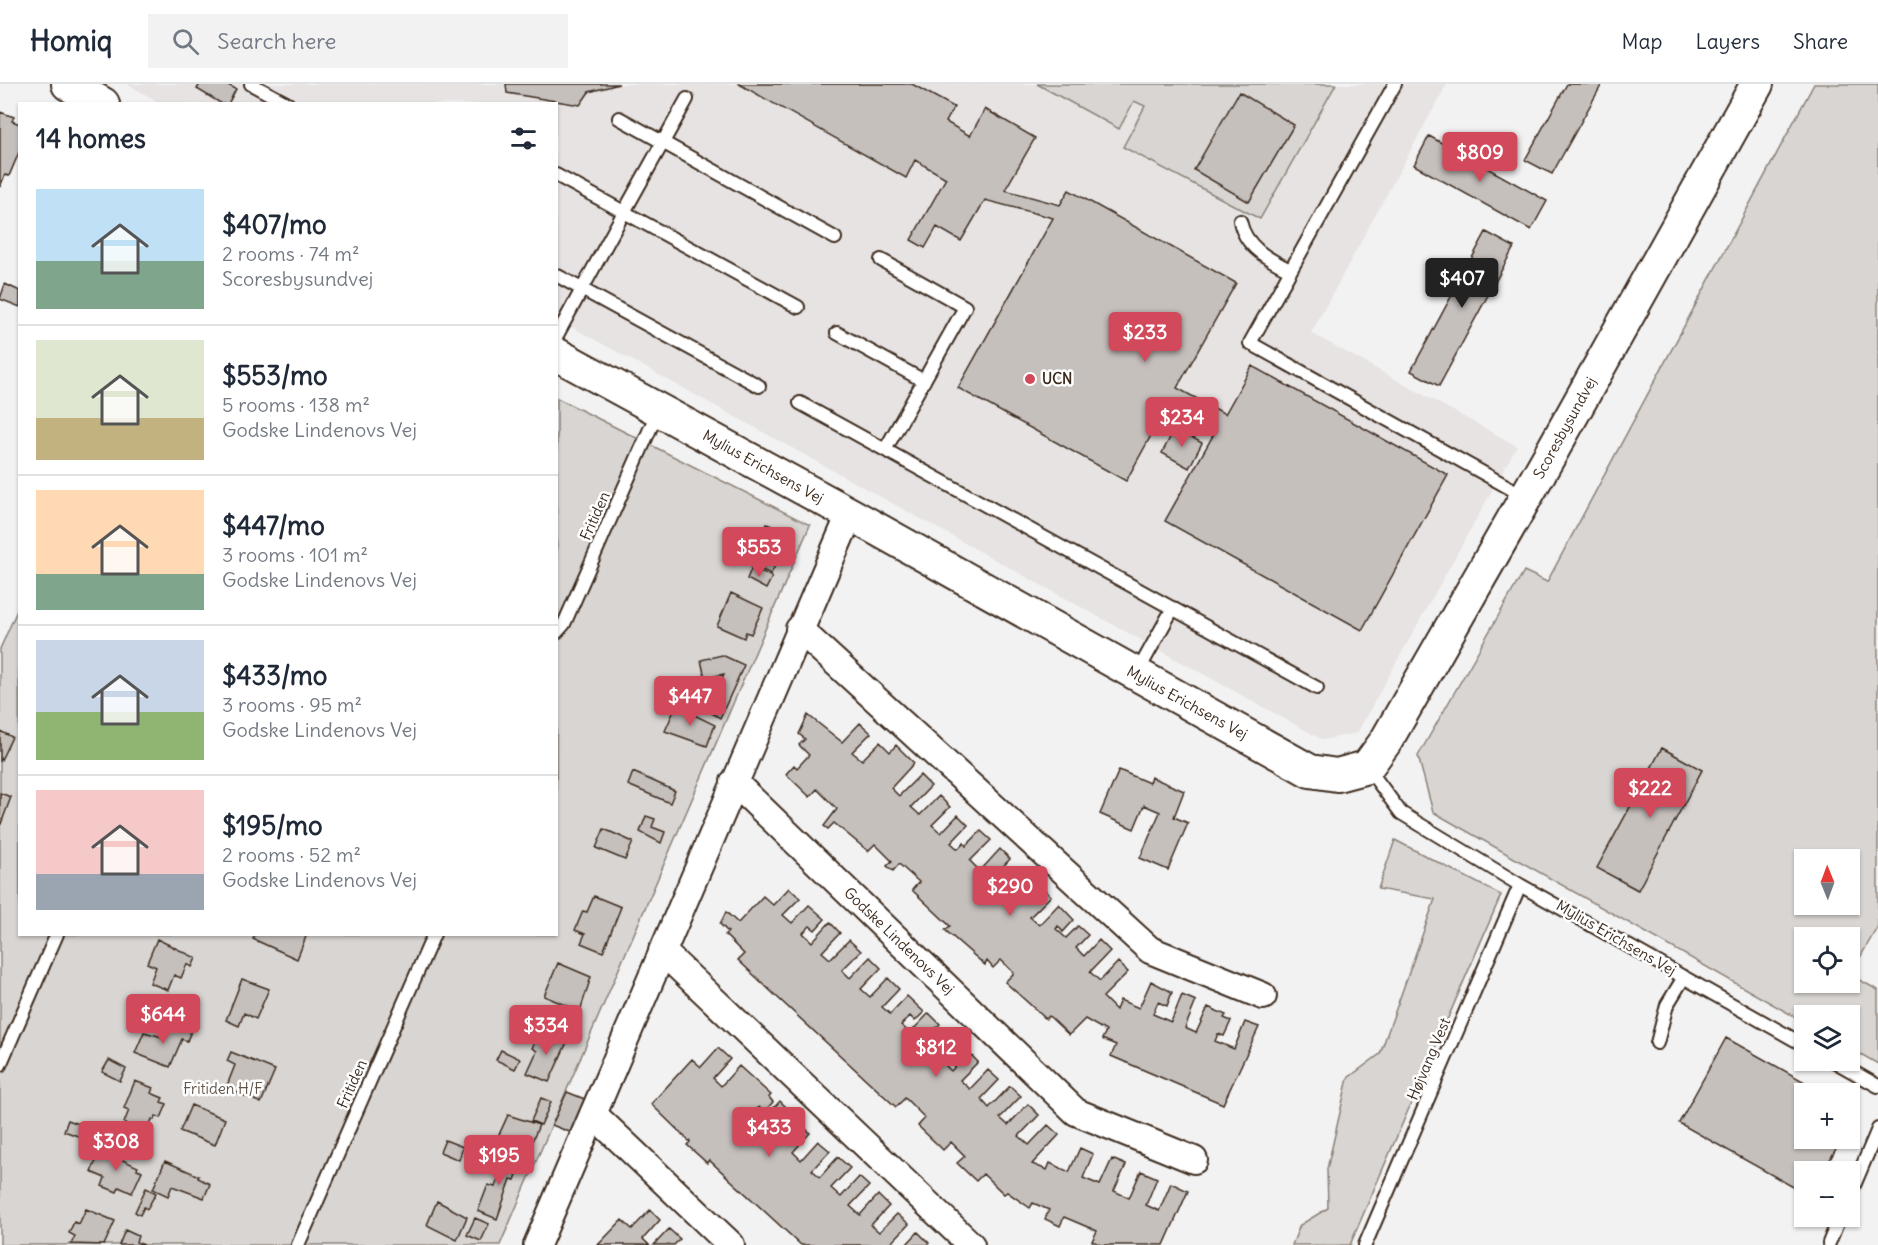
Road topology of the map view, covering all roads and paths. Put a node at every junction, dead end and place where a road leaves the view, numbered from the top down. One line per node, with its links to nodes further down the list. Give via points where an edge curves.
1 (68, 84): 6 (street)
2 (251, 84): 7 (lane)
3 (1395, 84): 15 (lane)
4 (1757, 84): 27 (street, Scoresbysundvej)
5 (687, 99): 9 (lane)
6 (100, 102)
7 (284, 102)
8 (619, 118): 9 (lane)
9 (663, 142): 11 (lane); 13 (lane)
10 (558, 176): 11 (lane)
11 (624, 212): 17 (lane); 18 (lane)
12 (1240, 220): 15 (lane, via 1242,233 1262,256)
13 (835, 238)
14 (880, 260): 22 (lane, via 965,307)
15 (1290, 270): 27 (lane, via 1250,343)
16 (558, 276): 17 (lane)
17 (583, 289): 19 (lane); 23 (lane)
18 (798, 307)
19 (558, 333)
20 (837, 333): 22 (lane)
21 (558, 355): 25 (street, Mylius Erichsens Vej)
22 (924, 381): 26 (lane)
23 (759, 386)
24 (800, 403): 26 (lane)
25 (658, 410): 28 (street, Mylius Erichsens Vej); 31 (lane, Fritiden)
26 (885, 450): 29 (lane)
27 (1526, 497): 34 (street, Scoresbysundvej, via 1386,741)
28 (850, 514): 30 (street); 32 (street, Mylius Erichsens Vej)
29 (1173, 608): 32 (lane); 33 (lane)
30 (800, 629): 35 (street); 41 (street, via 1150,950)
31 (558, 631)
32 (1137, 674): 34 (street, Mylius Erichsens Vej, via 1310,771 1337,775)
33 (1317, 688)
34 (1366, 768): 36 (lane, Mylius Erichsens Vej, via 1401,813)
35 (734, 782): 39 (street); 49 (street, Godske Lindenovs Vej, via 1076,1112)
36 (1521, 885): 40 (lane, Mylius Erichsens Vej); 57 (lane, Højvang Vest)
37 (56, 936): 44 (lane)
38 (433, 936): 53 (lane, Fritiden)
39 (662, 951): 47 (street); 56 (street)
40 (1684, 977): 42 (lane, Mylius Erichsens Vej); 43 (lane, via 1667,1005)
41 (1263, 996)
42 (1794, 1039)
43 (1657, 1042)
44 (0, 1065)
45 (1851, 1071): 46 (lane)
46 (1878, 1086)
47 (593, 1114): 54 (street); 55 (street)
48 (1878, 1130): 50 (lane)
49 (1194, 1160)
50 (1860, 1172)
51 (1836, 1227): 52 (lane)
52 (1829, 1243)
53 (298, 1245)
54 (537, 1245)
55 (731, 1245)
56 (971, 1245)
57 (1365, 1245)

